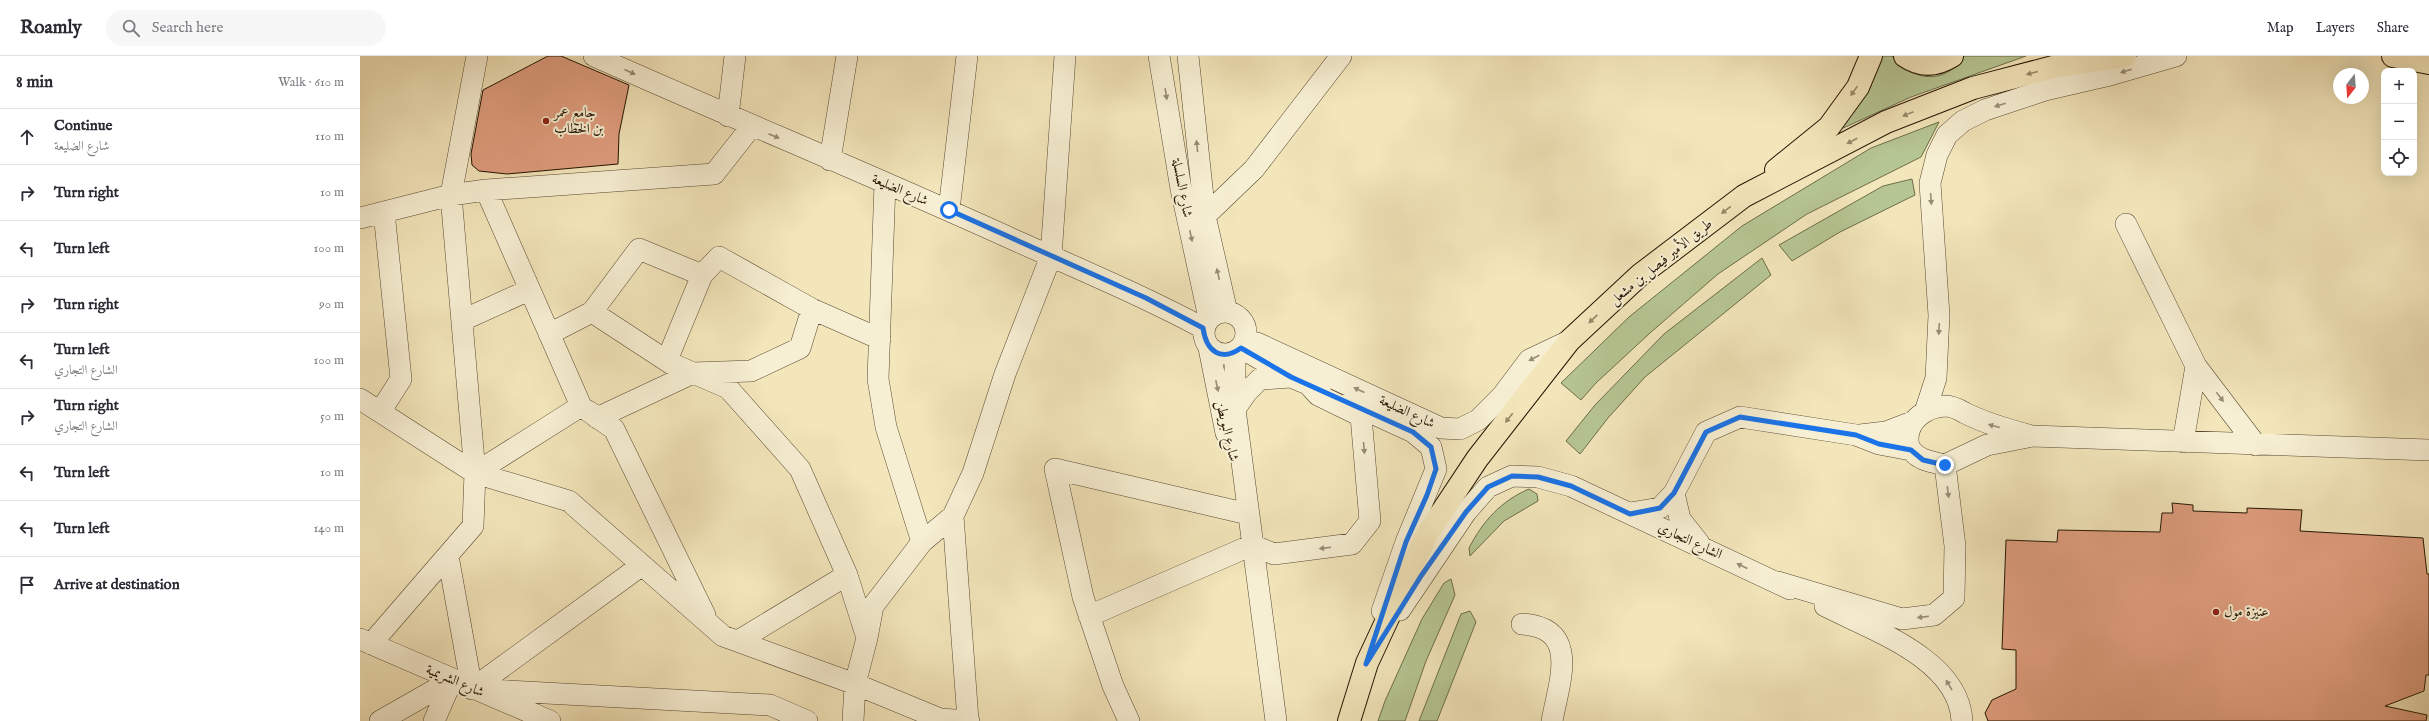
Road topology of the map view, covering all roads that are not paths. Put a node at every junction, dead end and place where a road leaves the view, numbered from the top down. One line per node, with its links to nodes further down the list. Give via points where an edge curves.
1 (477, 56): 22 (street)
2 (594, 56): 17 (street, شارع الضليعة, one-way to 17)
3 (735, 56): 17 (street)
4 (847, 56): 19 (street)
5 (967, 56): 24 (street)
6 (1065, 56): 29 (street)
7 (1160, 56): 35 (street, شارع السلسلة, one-way to 35, via 1181,189)
8 (1188, 56): 26 (street, شارع السلسلة, one-way to 8)
9 (1341, 56): 26 (street, via 1254,169)
10 (1871, 56): 23 (highway, one-way to 23, via 1858,87 1829,127)
11 (1905, 56): 12 (highway, via 1915,63 1930,65)
12 (1952, 56)
13 (2125, 56): 23 (highway, طريق الأمير فيصل بن مشعل, one-way to 23, via 2057,66 1973,88 1886,122)
14 (2176, 56): 48 (street, one-way to 48, via 2045,90 1985,110 1963,121 1947,134 1937,155 1930,183 1939,315 1936,378)
15 (2393, 56): 16 (highway)
16 (2429, 63)
17 (728, 116): 18 (street, شارع الضليعة)
18 (751, 127): 19 (street, شارع الضليعة, one-way to 19); 21 (street, via 714,174)
19 (830, 160): 20 (street, شارع الضليعة)
20 (885, 183): 24 (street, شارع الضليعة); 37 (street)
21 (486, 190): 22 (street); 31 (street)
22 (451, 195): 25 (street); 34 (street)
23 (1744, 196): 38 (highway, طريق الأمير فيصل بن مشعل, one-way to 38, via 1640,275)
24 (949, 210): 29 (street, شارع الضليعة)
25 (384, 212): 27 (street); 47 (street, via 401,379)
26 (1205, 216): 35 (street, شارع السلسلة, one-way to 26)
27 (360, 218)
28 (2126, 224): 41 (street)
29 (1051, 256): 35 (street, شارع الضليعة); 63 (street, via 1006,374 974,473)
30 (702, 275): 32 (street, via 719,257); 33 (street, via 639,249); 40 (street)
31 (529, 290): 34 (street); 36 (street)
32 (812, 309): 37 (street); 42 (street, via 800,348 751,370)
33 (592, 312): 36 (street); 40 (street)
34 (463, 320): 59 (street)
35 (1212, 326): 39 (street, via 1221,354); 39 (street, via 1237,315 1242,320); 61 (street, شارع البويطن, one-way to 61, via 1231,454)
36 (548, 334): 45 (street)
37 (880, 339): 64 (street, via 878,378 886,427)
38 (1569, 341): 39 (street, شارع الضليعة, one-way to 39, via 1529,360 1502,396 1478,420 1460,429 1441,428); 77 (highway, طريق الأمير فيصل بن مشعل, one-way to 77, via 1477,459 1426,536)
39 (1241, 346): 43 (street); 46 (street)
40 (667, 360): 42 (street)
41 (2196, 366): 52 (street); 53 (street, one-way to 53)
42 (693, 373): 49 (street); 69 (street, via 728,388 800,469)
43 (1300, 380): 46 (street, via 1260,379); 65 (street, one-way to 65, via 1318,395 1361,416 1370,521 1352,544 1274,554); 77 (street, via 1413,432 1431,447 1436,469 1406,542)
44 (360, 399): 47 (street)
45 (581, 406): 49 (street); 59 (street)
46 (1235, 409): 61 (street)
47 (380, 412): 59 (street)
48 (1919, 417): 50 (street, via 1886,432); 51 (street, one-way to 48, via 1985,424 1962,411 1946,406); 54 (street, via 1908,431)
49 (597, 418): 72 (street, via 614,429)
50 (1856, 435): 54 (street, via 1879,444); 60 (street, via 1740,417 1706,432)
51 (2032, 436): 52 (street); 58 (street, via 1987,445)
52 (2184, 442): 53 (street)
53 (2256, 444): 55 (street)
54 (1911, 450): 58 (street, via 1923,460)
55 (2398, 450): 56 (street); 57 (street)
56 (2429, 450)
57 (2429, 458)
58 (1945, 465): 70 (street, one-way to 70, via 1955,546 1954,598 1934,615 1902,619)
59 (475, 473): 67 (street, via 473,526); 68 (street, via 569,501)
60 (1674, 493): 62 (street, via 1660,508); 66 (street, via 1680,519)
61 (1248, 514): 65 (street); 71 (street, via 1055,469)
62 (1630, 514): 66 (street, الشارع التجاري); 77 (street, الشارع التجاري, via 1571,486 1538,477 1512,476 1488,487 1466,512 1421,576)
63 (953, 516): 64 (street); 86 (street)
64 (922, 542): 74 (street, via 874,606)
65 (1252, 545): 71 (street); 88 (street)
66 (1703, 547): 70 (street, الشارع التجاري, one-way to 66)
67 (448, 556): 76 (street); 80 (street)
68 (642, 565): 72 (street); 80 (street)
69 (847, 575): 74 (street); 75 (street)
70 (1778, 582): 91 (street, one-way to 70, via 1949,683 1921,655)
71 (1089, 616): 87 (street, via 1113,686)
72 (709, 624): 75 (street, via 722,636)
73 (1522, 624): 90 (street, via 1538,625 1547,629 1560,646 1562,657)
74 (867, 638): 79 (street)
75 (738, 641): 79 (street)
76 (366, 642): 78 (street, شارع الشريمية)
77 (1366, 664): 89 (highway, طريق الأمير فيصل بن مشعل)
78 (452, 680): 80 (street, شارع الشريمية); 81 (street); 82 (street)
79 (856, 684): 85 (street); 86 (street, via 940,719)
80 (472, 688): 83 (street, شارع الشريمية); 84 (street, via 770,704)
81 (380, 721)
82 (434, 721)
83 (550, 721)
84 (807, 721)
85 (853, 721)
86 (969, 721)
87 (1129, 721)
88 (1276, 721)
89 (1349, 721)
90 (1552, 721)
91 (1962, 721)

